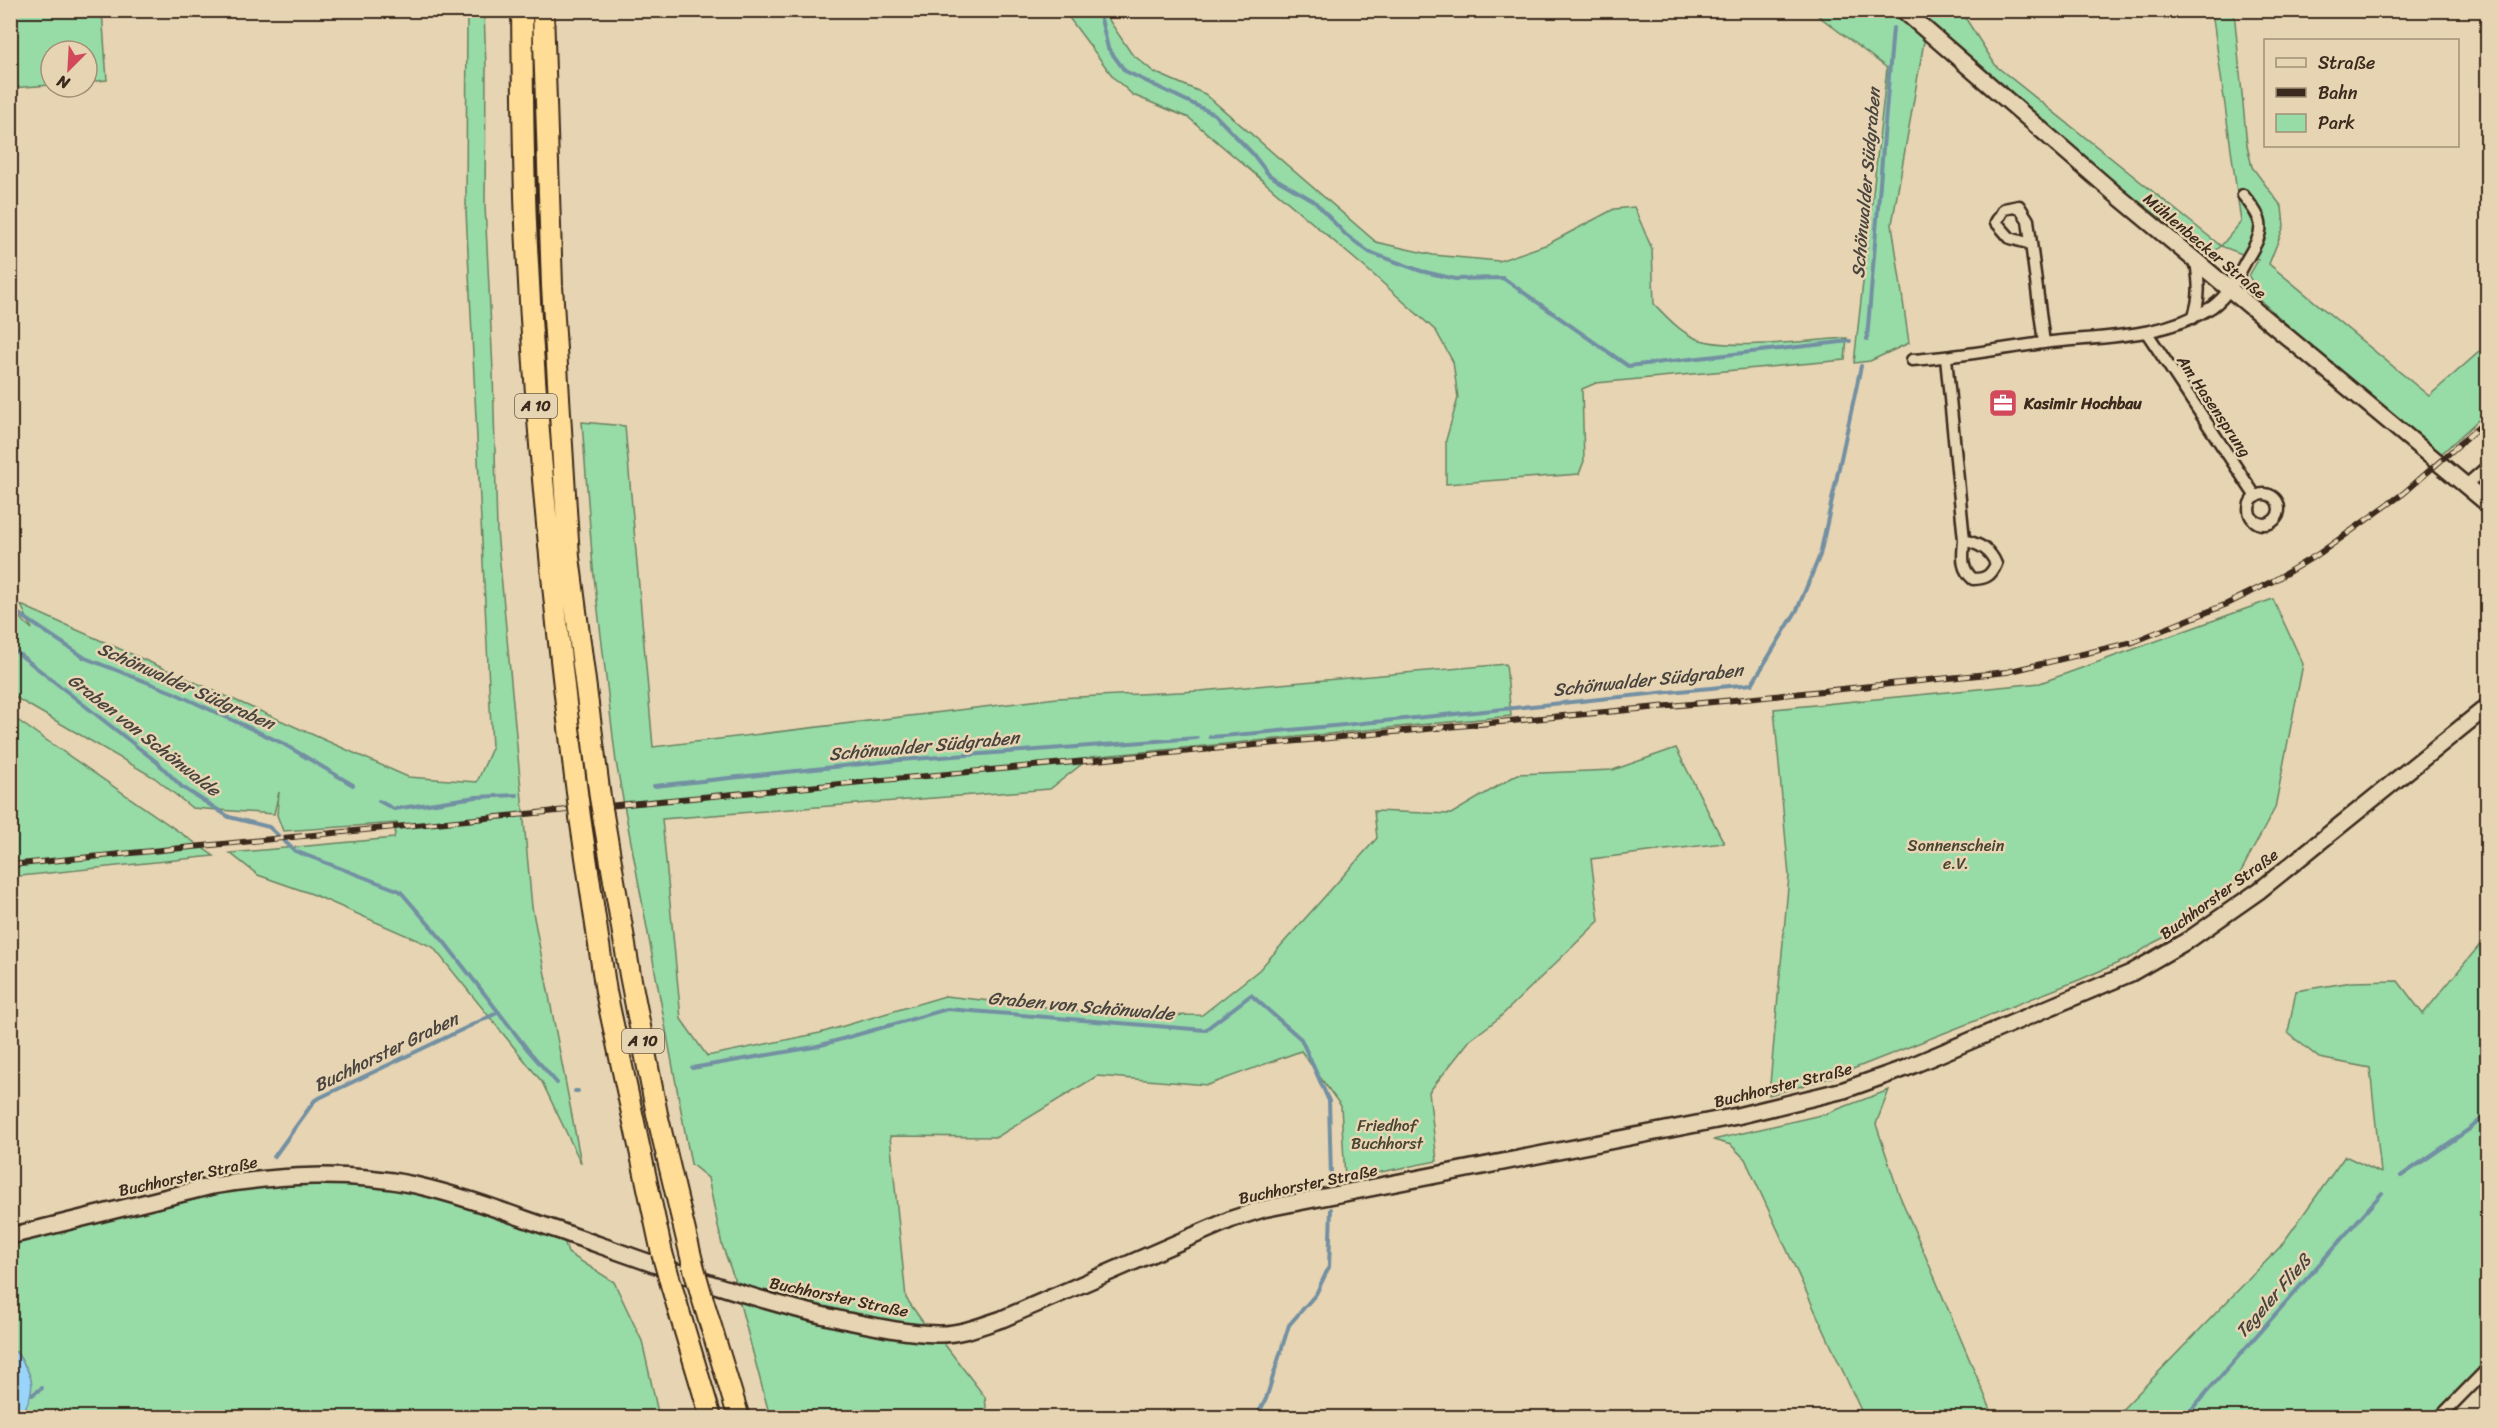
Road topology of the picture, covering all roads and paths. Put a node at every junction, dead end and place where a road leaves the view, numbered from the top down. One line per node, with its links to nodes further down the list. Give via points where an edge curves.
1 (522, 10): 21 (highway, A 10, bridge, via 527,244 536,404 555,623 579,809 606,992 662,1253)
2 (543, 10): 22 (highway, A 10, bridge, via 552,286 569,557 602,806 657,1114 693,1265)
3 (1903, 10): 6 (main road, Mühlenbecker Straße)
4 (2243, 195): 7 (street, via 2262,226 2257,243)
5 (2031, 244): 10 (street)
6 (2196, 261): 7 (main road, Mühlenbecker Straße); 8 (street, via 2200,292)
7 (2230, 290): 8 (street); 14 (main road, Mühlenbecker Straße)
8 (2193, 318): 9 (street)
9 (2147, 333): 10 (street); 15 (street, Am Hasensprung)
10 (2044, 343): 11 (street)
11 (1946, 358): 12 (street); 17 (street)
12 (1912, 360)
13 (2487, 466): 14 (street)
14 (2465, 486): 16 (main road, Mühlenbecker Straße)
15 (2256, 497)
16 (2487, 504)
17 (1964, 540)
18 (2487, 706): 19 (main road, Buchhorster Straße, via 2260,890 2190,939 2131,973 1916,1064 1835,1093 1737,1116 1263,1209 1002,1319 964,1331 938,1335 908,1331 793,1308 734,1292 475,1201 373,1178 311,1175 243,1181)
19 (10, 1236)
20 (2487, 1368): 23 (street)
21 (711, 1418)
22 (739, 1418)
23 (2439, 1418)

